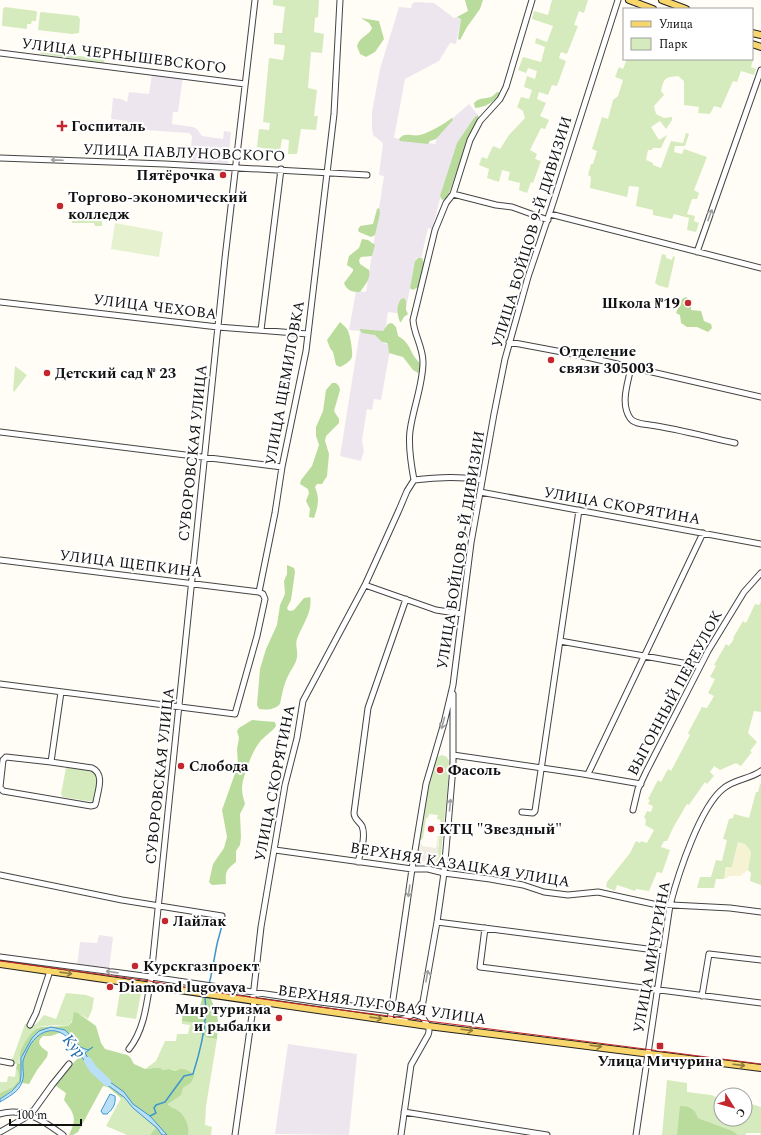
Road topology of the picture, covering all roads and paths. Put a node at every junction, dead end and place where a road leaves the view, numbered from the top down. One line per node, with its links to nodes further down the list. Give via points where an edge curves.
1 (255, 0): 13 (street, СУВОРОВСКАЯ УЛИЦА)
2 (340, 0): 17 (street, УЛИЦА ЩЕМИЛОВКА, via 334,114)
3 (532, 0): 19 (street, via 506,87 500,99 474,130)
4 (625, 0): 7 (street, УЛИЦА БОЙЦОВ 9-Й ДИВИЗИИ)
5 (629, 0): 8 (main road)
6 (662, 0): 9 (main road)
7 (618, 2): 20 (street, УЛИЦА БОЙЦОВ 9-Й ДИВИЗИИ)
8 (650, 8)
9 (683, 8)
10 (0, 53): 13 (street, УЛИЦА ЧЕРНЫШЕВСКОГО)
11 (761, 70): 12 (street)
12 (759, 83): 22 (street, one-way to 12)
13 (245, 84): 15 (street, СУВОРОВСКАЯ УЛИЦА)
14 (0, 158): 15 (street, УЛИЦА ПАВЛУНОВСКОГО, one-way to 14)
15 (236, 168): 16 (street, УЛИЦА ПАВЛУНОВСКОГО); 25 (street, СУВОРОВСКАЯ УЛИЦА)
16 (281, 169): 17 (street, УЛИЦА ПАВЛУНОВСКОГО); 26 (street)
17 (327, 172): 18 (street, УЛИЦА ПАВЛУНОВСКОГО); 27 (street, УЛИЦА ЩЕМИЛОВКА)
18 (367, 175)
19 (453, 194): 21 (street, via 512,207); 35 (street, via 446,203 435,230 413,320 423,362 410,431 409,450)
20 (550, 214): 21 (street, УЛИЦА БОЙЦОВ 9-Й ДИВИЗИИ); 22 (street)
21 (548, 220): 28 (street, УЛИЦА БОЙЦОВ 9-Й ДИВИЗИИ)
22 (697, 252): 23 (street)
23 (761, 268)
24 (0, 302): 25 (street, УЛИЦА ЧЕХОВА)
25 (218, 327): 26 (street, УЛИЦА ЧЕХОВА); 33 (street, СУВОРОВСКАЯ УЛИЦА)
26 (261, 330): 27 (street, УЛИЦА ЧЕХОВА)
27 (308, 334): 34 (street, УЛИЦА ЩЕМИЛОВКА)
28 (509, 342): 29 (street); 36 (street, УЛИЦА БОЙЦОВ 9-Й ДИВИЗИИ)
29 (631, 367): 30 (street); 32 (street, via 625,397 626,410 632,421)
30 (761, 397)
31 (0, 432): 33 (street)
32 (735, 444)
33 (204, 458): 34 (street); 43 (street, СУВОРОВСКАЯ УЛИЦА)
34 (282, 467): 45 (street, УЛИЦА ЩЕМИЛОВКА)
35 (414, 480): 36 (street, via 444,477); 44 (street, УЛИЦА СКОРЯТИНА)
36 (482, 480): 37 (street, УЛИЦА БОЙЦОВ 9-Й ДИВИЗИИ)
37 (480, 492): 38 (street, УЛИЦА СКОРЯТИНА); 47 (street, УЛИЦА БОЙЦОВ 9-Й ДИВИЗИИ)
38 (579, 510): 39 (street, УЛИЦА СКОРЯТИНА); 48 (street)
39 (703, 533): 40 (street, УЛИЦА СКОРЯТИНА); 49 (street)
40 (761, 544)
41 (0, 560): 43 (street, УЛИЦА ЩЕПКИНА)
42 (761, 573): 50 (street, ВЫГОННЫЙ ПЕРЕУЛОК, via 744,592)
43 (191, 584): 45 (street, УЛИЦА ЩЕПКИНА); 54 (street, СУВОРОВСКАЯ УЛИЦА)
44 (365, 585): 46 (street); 64 (street, УЛИЦА СКОРЯТИНА, via 303,701)
45 (259, 592): 54 (street, УЛИЦА ЩЕМИЛОВКА, via 266,601 235,714)
46 (406, 599): 47 (street, via 436,610); 65 (street, via 367,714 354,813 364,834)
47 (462, 614): 52 (street, УЛИЦА БОЙЦОВ 9-Й ДИВИЗИИ)
48 (560, 641): 49 (street); 57 (street)
49 (646, 655): 50 (street); 59 (street)
50 (700, 666): 60 (street, ВЫГОННЫЙ ПЕРЕУЛОК)
51 (0, 684): 53 (street)
52 (453, 685): 55 (street, УЛИЦА БОЙЦОВ 9-Й ДИВИЗИИ); 66 (street, УЛИЦА БОЙЦОВ 9-Й ДИВИЗИИ, one-way to 66, via 426,784)
53 (61, 692): 54 (street); 56 (street)
54 (179, 706): 70 (street, СУВОРОВСКАЯ УЛИЦА)
55 (453, 755): 57 (street); 67 (street, УЛИЦА БОЙЦОВ 9-Й ДИВИЗИИ, one-way to 55)
56 (51, 762): 61 (street, via 6,757 3,760); 61 (street, via 92,768 97,772 100,778 95,804 91,806 4,791)
57 (542, 768): 59 (street); 63 (street, via 535,811)
58 (761, 772): 69 (street, УЛИЦА МИЧУРИНА, via 733,782 712,802 695,833)
59 (588, 774): 60 (street)
60 (640, 784): 62 (street, ВЫГОННЫЙ ПЕРЕУЛОК)
61 (0, 787)
62 (633, 810)
63 (522, 812)
64 (275, 850): 65 (street, ВЕРХНЯЯ КАЗАЦКАЯ УЛИЦА); 83 (street, УЛИЦА СКОРЯТИНА)
65 (358, 862): 66 (street, ВЕРХНЯЯ КАЗАЦКАЯ УЛИЦА)
66 (412, 869): 67 (street, ВЕРХНЯЯ КАЗАЦКАЯ УЛИЦА, via 428,869); 88 (street, УЛИЦА БОЙЦОВ 9-Й ДИВИЗИИ, one-way to 88)
67 (444, 874): 69 (street, ВЕРХНЯЯ КАЗАЦКАЯ УЛИЦА, via 490,879 544,892 568,895 598,892 640,902); 73 (street, УЛИЦА БОЙЦОВ 9-Й ДИВИЗИИ)
68 (0, 875): 70 (street)
69 (670, 905): 71 (street, ВЕРХНЯЯ КАЗАЦКАЯ УЛИЦА); 75 (street, УЛИЦА МИЧУРИНА)
70 (159, 906): 72 (street); 80 (street, СУВОРОВСКАЯ УЛИЦА)
71 (761, 912)
72 (222, 916)
73 (437, 922): 74 (street); 84 (street, УЛИЦА БОЙЦОВ 9-Й ДИВИЗИИ, one-way to 73)
74 (485, 928): 75 (street); 82 (street, via 480,967)
75 (663, 951): 82 (street, УЛИЦА МИЧУРИНА)
76 (0, 957): 80 (street, ВЕРХНЯЯ ЛУГОВАЯ УЛИЦА, one-way to 76)
77 (761, 960): 85 (street, via 708,954)
78 (0, 964): 79 (main road, ВЕРХНЯЯ ЛУГОВАЯ УЛИЦА)
79 (50, 971): 81 (main road, ВЕРХНЯЯ ЛУГОВАЯ УЛИЦА, one-way to 81); 92 (street)
80 (151, 977): 81 (street, СУВОРОВСКАЯ УЛИЦА); 83 (street, ВЕРХНЯЯ ЛУГОВАЯ УЛИЦА)
81 (150, 984): 86 (main road, ВЕРХНЯЯ ЛУГОВАЯ УЛИЦА); 94 (street, СУВОРОВСКАЯ УЛИЦА, via 143,1020)
82 (656, 990): 85 (street); 95 (street, УЛИЦА МИЧУРИНА)
83 (253, 993): 86 (street, УЛИЦА СКОРЯТИНА); 88 (street, ВЕРХНЯЯ ЛУГОВАЯ УЛИЦА)
84 (424, 996): 89 (street); 90 (street, УЛИЦА БОЙЦОВ 9-Й ДИВИЗИИ)
85 (702, 996): 87 (street)
86 (254, 1001): 91 (main road, ВЕРХНЯЯ ЛУГОВАЯ УЛИЦА, one-way to 91); 105 (street, УЛИЦА СКОРЯТИНА)
87 (761, 1003)
88 (392, 1011): 89 (street, ВЕРХНЯЯ ЛУГОВАЯ УЛИЦА); 91 (street, УЛИЦА БОЙЦОВ 9-Й ДИВИЗИИ)
89 (413, 1014): 90 (street, ВЕРХНЯЯ ЛУГОВАЯ УЛИЦА); 91 (street, via 404,1019)
90 (422, 1017): 93 (street)
91 (393, 1020): 93 (main road, ВЕРХНЯЯ ЛУГОВАЯ УЛИЦА)
92 (30, 1025)
93 (428, 1026): 95 (main road, ВЕРХНЯЯ ЛУГОВАЯ УЛИЦА, one-way to 95); 100 (street, via 429,1034 411,1065)
94 (129, 1049)
95 (647, 1052): 99 (main road, ВЕРХНЯЯ ЛУГОВАЯ УЛИЦА, one-way to 99); 108 (street, УЛИЦА МИЧУРИНА)
96 (0, 1061): 97 (street)
97 (11, 1063)
98 (69, 1064): 102 (street, via 34,1110)
99 (761, 1068)
100 (404, 1112): 106 (street); 107 (street)
101 (0, 1114): 102 (street, via 11,1111)
102 (26, 1115): 103 (street); 104 (street, via 33,1116)
103 (0, 1132)
104 (63, 1135)
105 (235, 1135)
106 (401, 1135)
107 (547, 1135)
108 (636, 1135)

